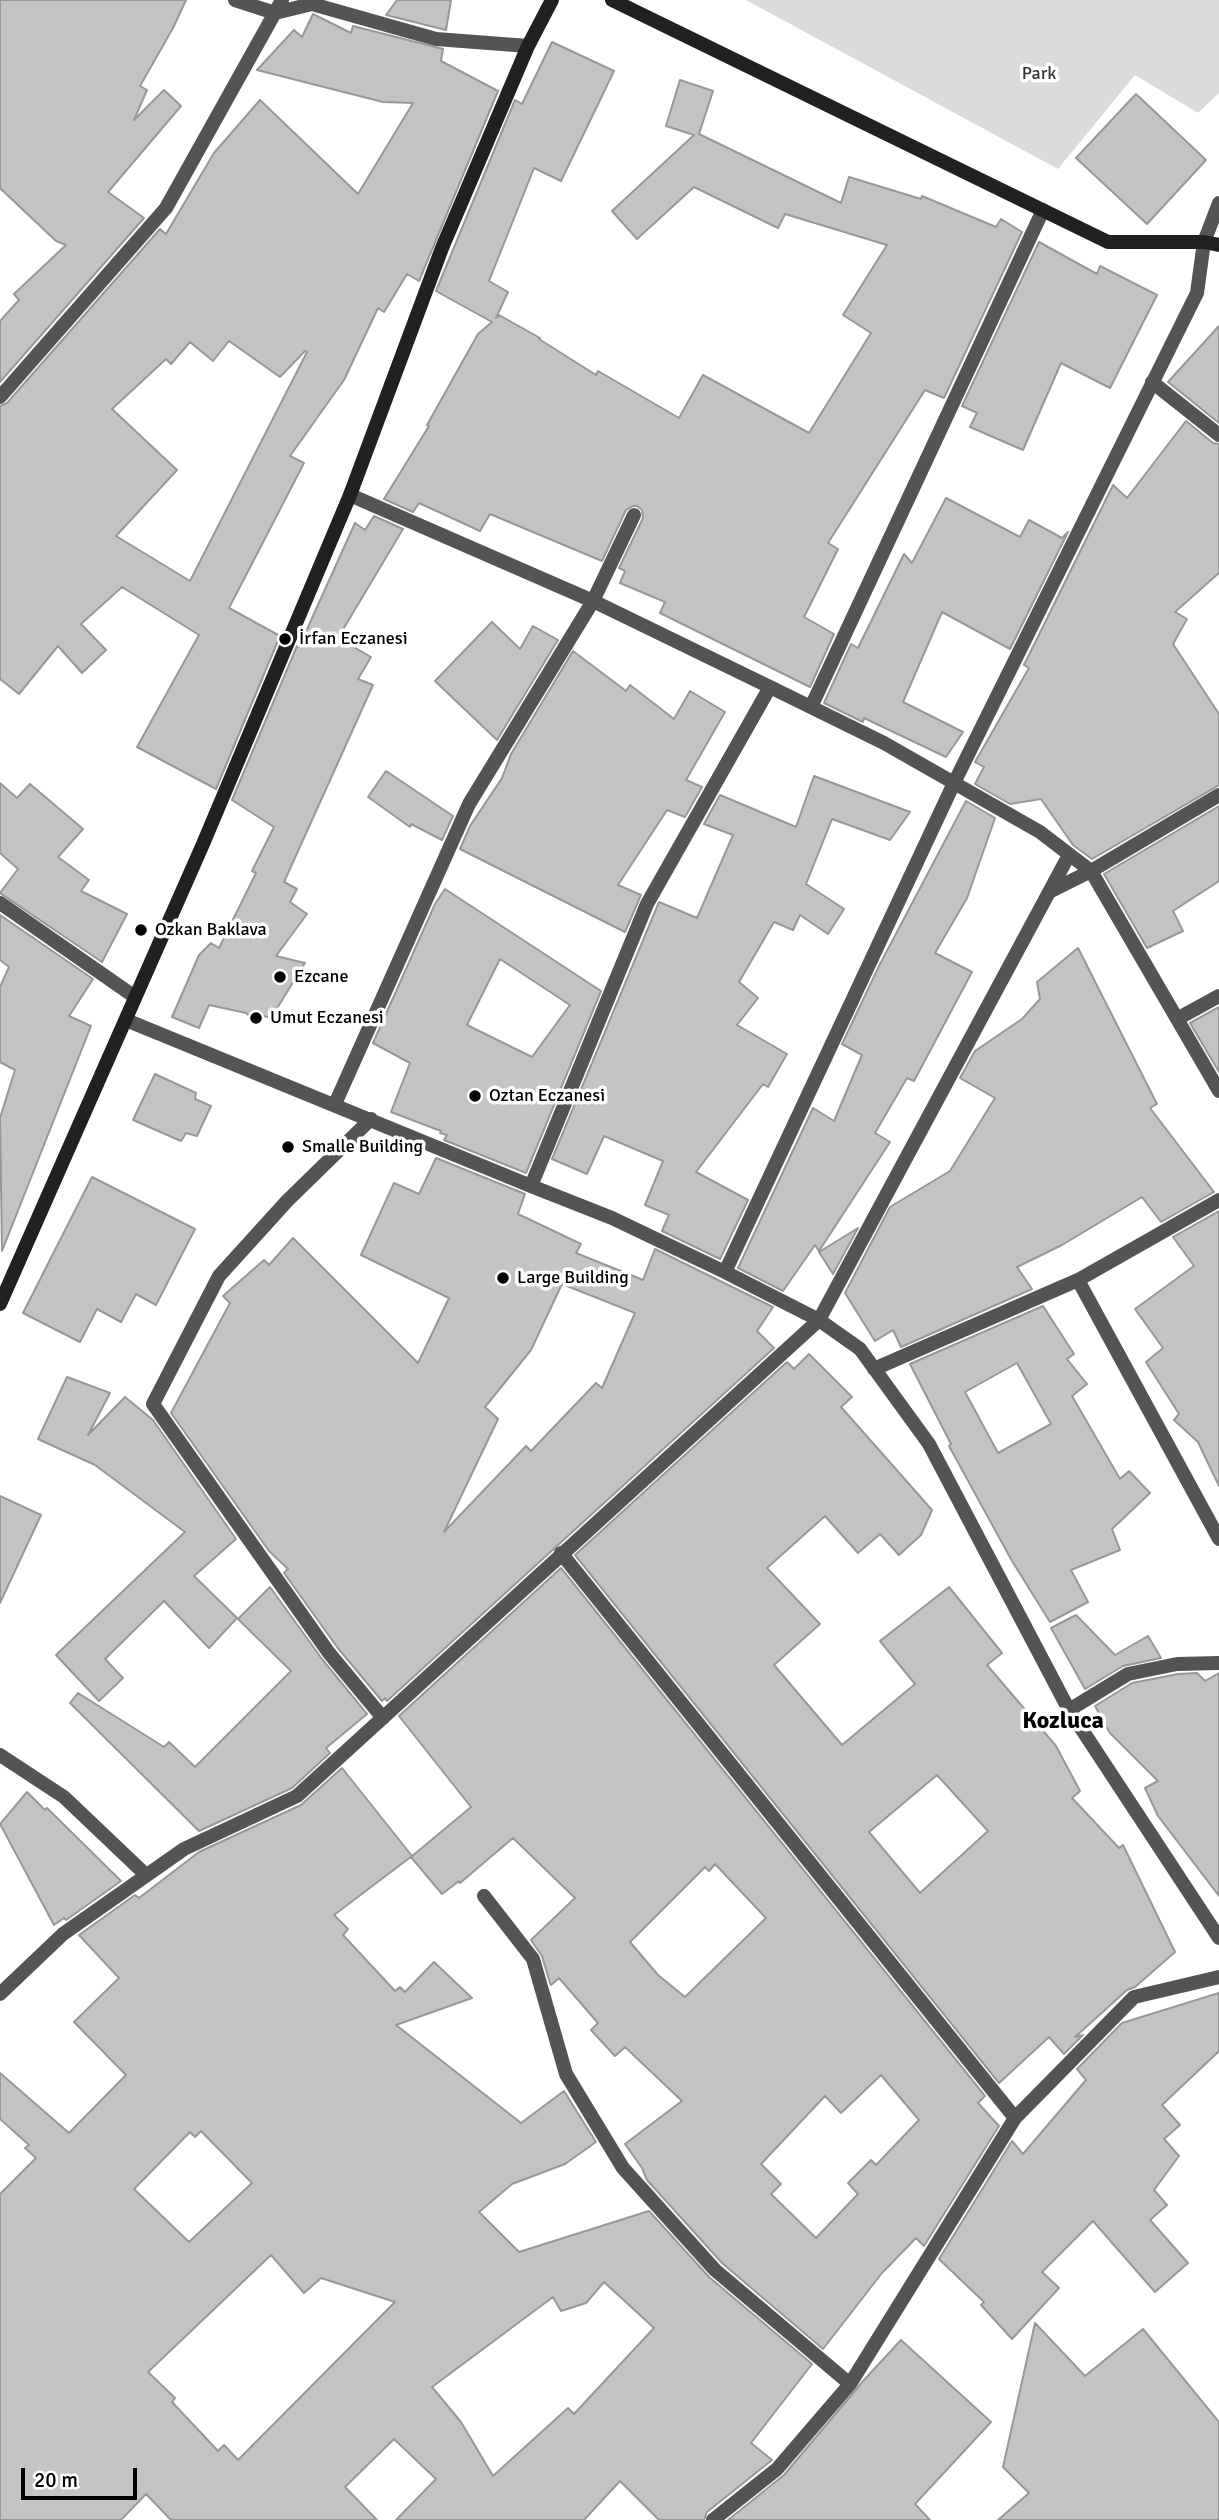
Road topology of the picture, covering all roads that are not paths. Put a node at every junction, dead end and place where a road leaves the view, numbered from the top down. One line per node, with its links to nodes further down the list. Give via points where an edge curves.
1 (235, 0): 5 (street)
2 (282, 0): 5 (street)
3 (552, 0): 6 (street)
4 (612, 0): 8 (street)
5 (275, 13): 6 (street, via 312,4 436,38); 12 (street, via 166,208)
6 (528, 46): 14 (street, via 442,248)
7 (1219, 203): 9 (street)
8 (1043, 210): 9 (street, via 1108,242); 18 (street)
9 (1204, 242): 10 (street); 11 (street, via 1197,293)
10 (1219, 245)
11 (1152, 382): 13 (street); 19 (street)
12 (0, 397)
13 (1219, 435)
14 (351, 495): 16 (street); 26 (street)
15 (634, 515): 16 (street)
16 (593, 601): 17 (street); 30 (street, via 468,804)
17 (770, 687): 18 (street); 32 (street, via 648,904)
18 (811, 707): 19 (street)
19 (954, 783): 21 (street, via 1040,832); 34 (street)
20 (1219, 795): 22 (street)
21 (1069, 855): 22 (street); 23 (street)
22 (1091, 871): 23 (street); 27 (street)
23 (1051, 891): 37 (street)
24 (0, 903): 26 (street)
25 (1219, 996): 27 (street)
26 (135, 997): 28 (street)
27 (1177, 1019): 29 (street)
28 (126, 1020): 30 (street); 36 (street)
29 (1219, 1091)
30 (334, 1104): 31 (street)
31 (372, 1119): 32 (street); 43 (street, via 287,1201 219,1276 153,1404 329,1653)
32 (531, 1186): 34 (street, via 612,1218)
33 (1219, 1200): 35 (street)
34 (725, 1272): 37 (street)
35 (1078, 1280): 38 (street); 39 (street)
36 (0, 1304)
37 (819, 1320): 38 (street, via 860,1349); 40 (street)
38 (874, 1369): 42 (street, via 929,1444)
39 (1219, 1539)
40 (561, 1553): 43 (street); 50 (street)
41 (1219, 1663): 42 (street, via 1177,1664 1128,1674)
42 (1069, 1710): 47 (street)
43 (383, 1718): 45 (street, via 297,1796 184,1849)
44 (0, 1755): 45 (street, via 65,1797)
45 (146, 1875): 49 (street, via 63,1934)
46 (484, 1896): 51 (street, via 533,1959 566,2074 623,2168 715,2270)
47 (1219, 1938)
48 (1219, 1977): 50 (street, via 1134,1997)
49 (0, 1994)
50 (1015, 2119): 51 (street)
51 (850, 2384): 52 (street, via 777,2469)
52 (713, 2520)

